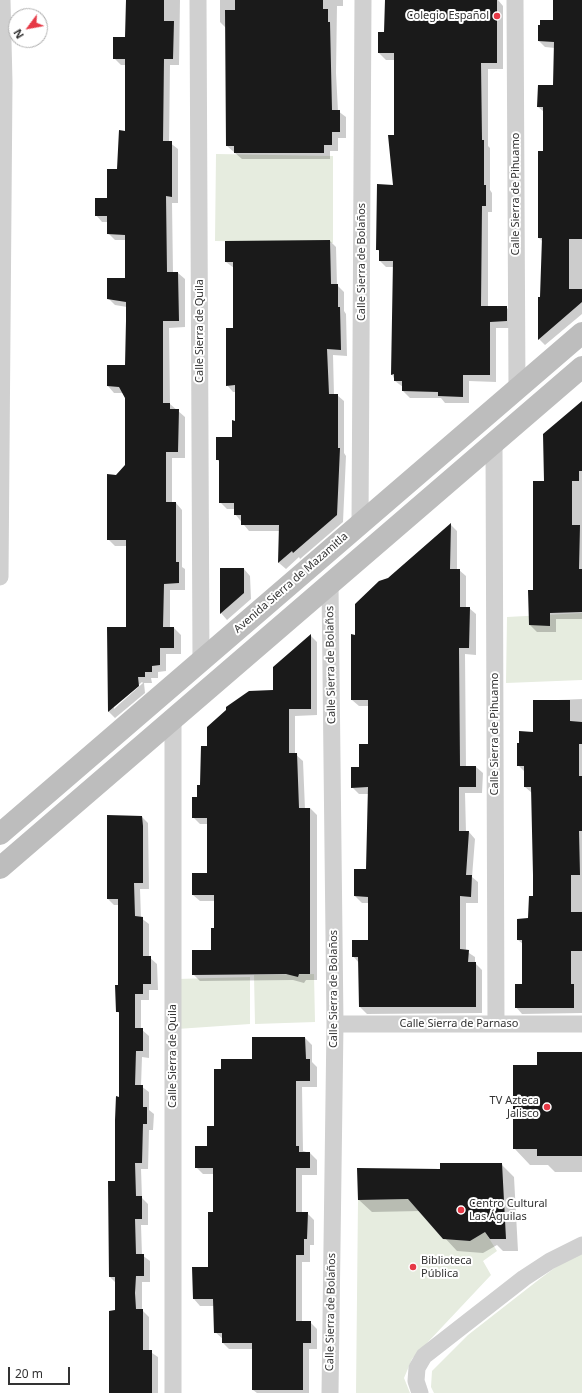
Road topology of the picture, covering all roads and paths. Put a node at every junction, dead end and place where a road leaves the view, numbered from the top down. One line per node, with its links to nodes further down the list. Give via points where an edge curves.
1 (2, 0): 5 (street)
2 (198, 0): 15 (street, Calle Sierra de Quila)
3 (363, 0): 10 (street, Calle Sierra de Bolaños)
4 (515, 0): 8 (street, Calle Sierra de Pihuamo)
5 (2, 84): 11 (street)
6 (582, 333): 8 (street, Avenida Sierra de Mazamitla)
7 (582, 367): 9 (street)
8 (517, 388): 10 (street, Avenida Sierra de Mazamitla)
9 (494, 443): 12 (street); 20 (street, Calle Sierra de Pihuamo)
10 (360, 523): 13 (street, Avenida Sierra de Mazamitla)
11 (0, 577)
12 (330, 584): 14 (street); 19 (street, Calle Sierra de Bolaños)
13 (260, 611): 14 (street); 15 (street, Avenida Sierra de Mazamitla)
14 (276, 630): 16 (street)
15 (201, 661): 17 (street, Avenida Sierra de Mazamitla)
16 (173, 719): 18 (street); 23 (street, Calle Sierra de Quila)
17 (0, 834)
18 (0, 868)
19 (335, 1024): 20 (street, Calle Sierra de Parnaso); 24 (street, Calle Sierra de Bolaños)
20 (496, 1024): 21 (street, Calle Sierra de Parnaso)
21 (582, 1024)
22 (582, 1245): 25 (street, via 524,1278 424,1356 417,1368 416,1381)
23 (173, 1393)
24 (330, 1393)
25 (420, 1393)

